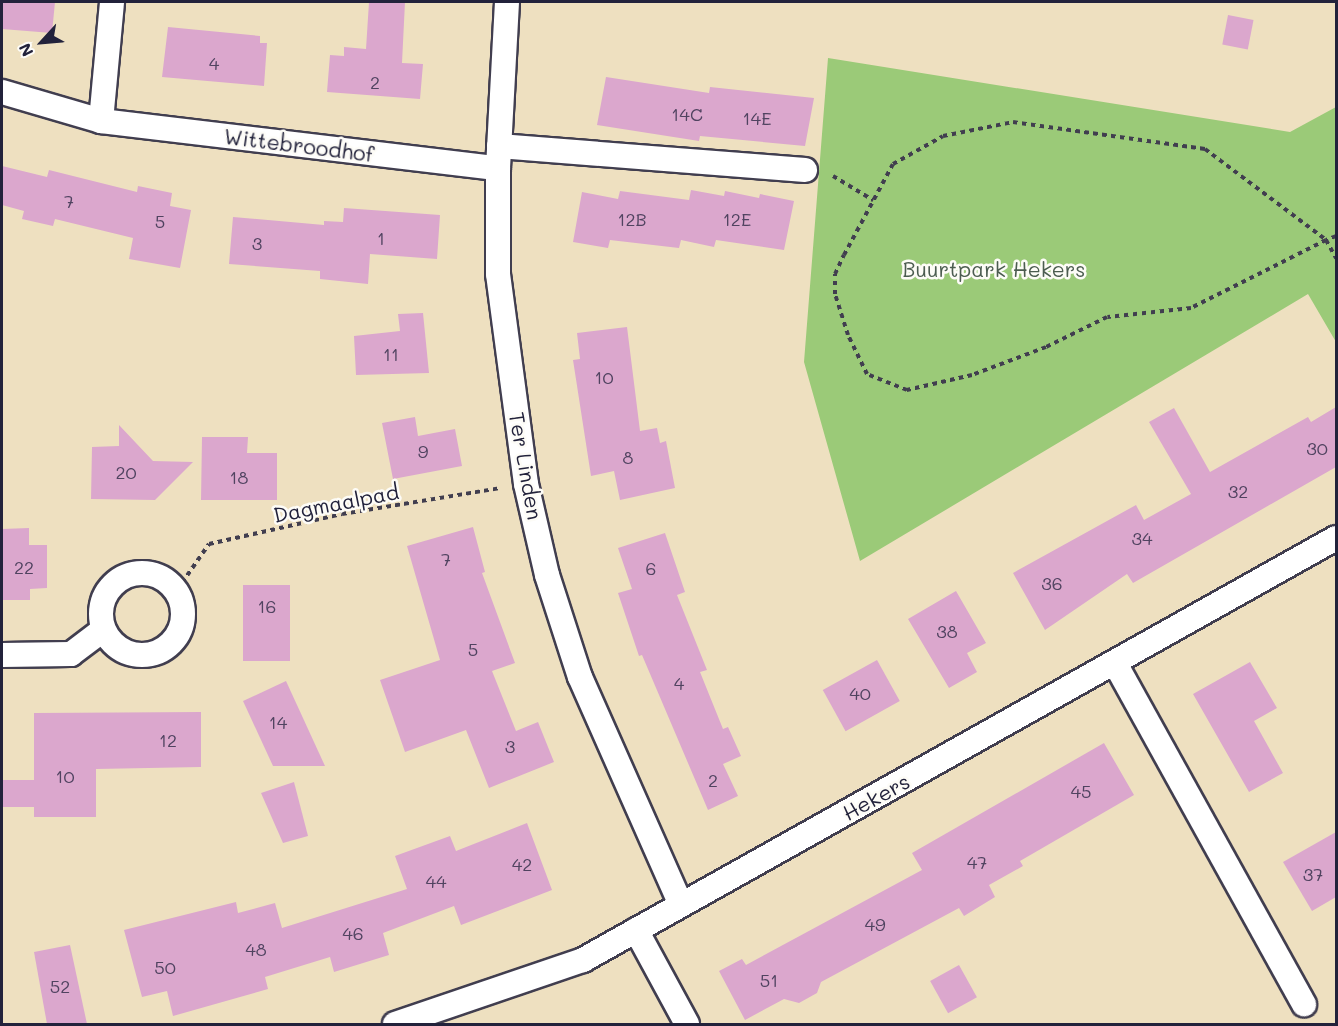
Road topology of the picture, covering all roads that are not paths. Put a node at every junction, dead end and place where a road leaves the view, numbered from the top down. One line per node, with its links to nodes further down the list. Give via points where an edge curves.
1 (112, 2): 4 (street)
2 (507, 2): 5 (street, Ter Linden)
3 (2, 92): 4 (street, Wittebroodhof)
4 (101, 121): 5 (street, Wittebroodhof)
5 (498, 157): 6 (street, Wittebroodhof); 11 (street, Ter Linden, via 498,274 526,484 547,575 580,677)
6 (805, 170)
7 (1336, 538): 10 (street, Hekers)
8 (104, 630): 8 (street, via 118,648 139,656 162,651 178,635 184,612 177,590 158,575 133,572 112,584 100,605); 9 (street, via 71,654)
9 (2, 655)
10 (1116, 664): 11 (street, Hekers); 13 (street)
11 (681, 905): 12 (street, Hekers)
12 (636, 930): 14 (street, Hekers, via 583,960); 15 (street)
13 (1304, 1004)
14 (395, 1024)
15 (687, 1024)

